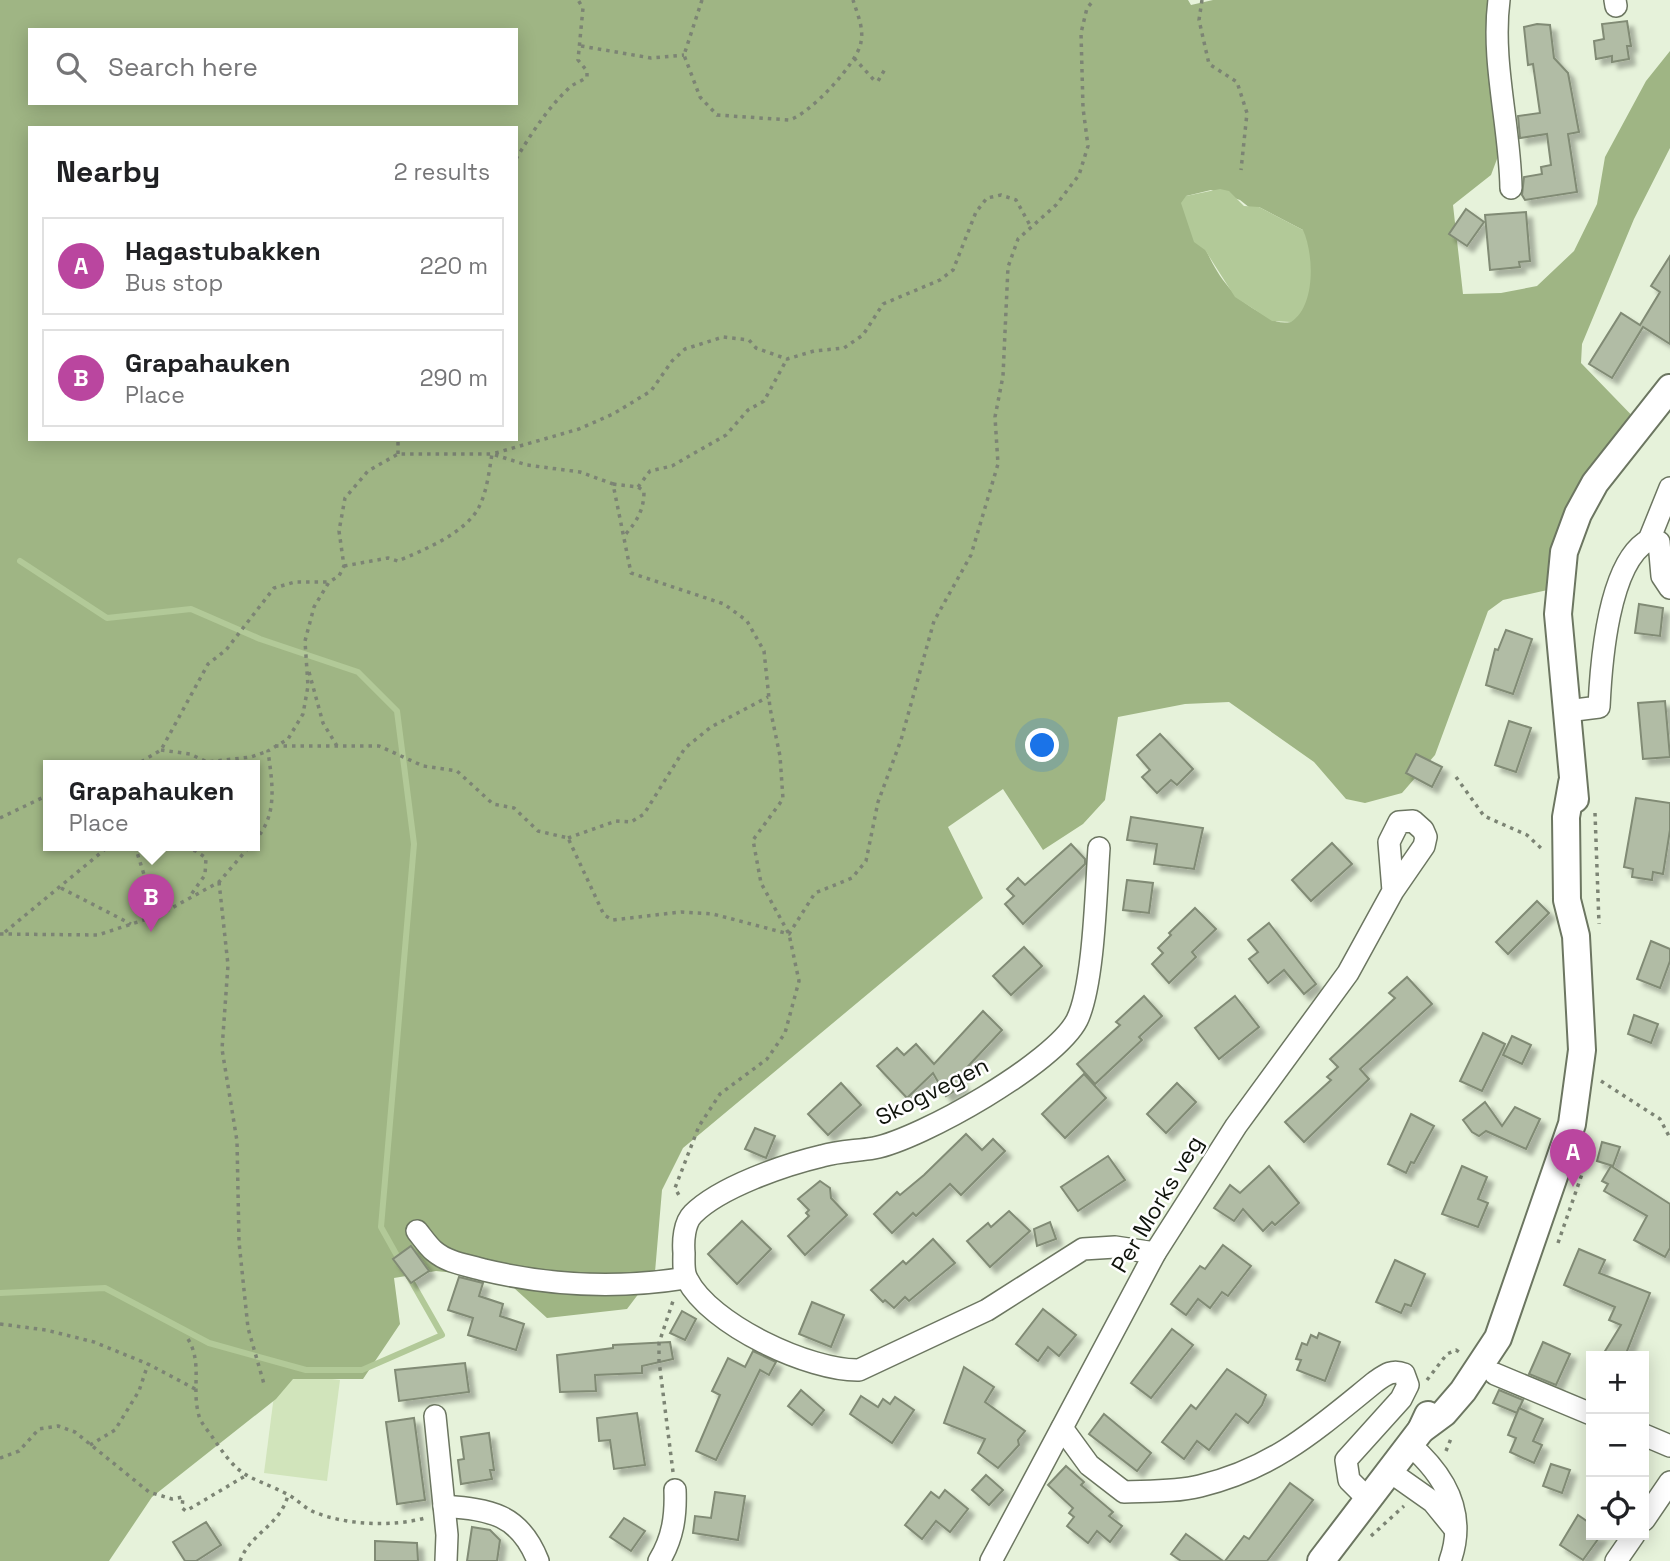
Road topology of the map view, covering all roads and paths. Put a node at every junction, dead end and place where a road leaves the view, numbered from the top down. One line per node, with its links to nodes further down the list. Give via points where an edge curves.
1 (578, 0): 7 (path, via 583,8)
2 (702, 0): 8 (path)
3 (853, 0): 9 (path, via 862,43)
4 (1094, 0): 14 (path, via 1087,8 1081,33 1088,146 1079,176)
5 (1202, 0): 12 (path, via 1199,20 1209,64 1237,82 1247,113)
6 (1499, 0): 13 (street, via 1496,28)
7 (581, 46): 8 (path, via 651,58); 11 (path, via 578,60 587,77 555,104)
8 (684, 55): 9 (path, via 700,97 718,115 768,120 798,118)
9 (854, 58): 10 (path, via 874,80 878,81)
10 (885, 69)
11 (518, 156)
12 (1241, 170)
13 (1511, 188)
14 (1031, 227): 15 (path, via 1016,200 1001,195 987,198 976,212 953,270 883,304 863,335 844,348); 56 (path, via 1018,239 1008,267 1003,376 995,417 998,464 971,555 934,621 901,740 878,802 866,861 852,877 815,893)
15 (788, 359): 19 (path, via 742,338 723,337 685,349 651,391 613,414 579,429); 21 (path, via 764,401 748,410 726,435 672,466 650,471)
16 (1670, 388): 30 (main road, via 1595,483 1570,532 1560,574 1558,614)
17 (398, 441): 18 (path)
18 (398, 454): 19 (path); 25 (path, via 368,471 345,498 340,531)
19 (492, 454): 20 (path, via 527,465 580,472); 25 (path, via 478,510 457,529 398,561 388,558)
20 (613, 484): 21 (path); 23 (path)
21 (638, 487): 23 (path, via 644,491 644,504)
22 (1670, 488): 24 (street)
23 (625, 535): 29 (path, via 631,573 724,604 747,621 764,651)
24 (1659, 538): 27 (street, via 1662,576); 30 (street, via 1632,553 1622,576 1602,663 1599,708)
25 (344, 566): 26 (path, via 340,576)
26 (330, 582): 28 (path, via 314,607 305,640); 33 (path, via 295,582 274,588 226,650 202,672)
27 (1670, 588)
28 (307, 667): 31 (path, via 303,714 288,739); 32 (path, via 323,723)
29 (768, 697): 42 (path, via 711,727 685,748 644,814 631,822 616,821); 56 (path, via 783,799 753,840 761,883)
30 (1567, 711): 74 (main road, via 1572,783 1566,817 1567,901 1576,936 1582,1051 1578,1097 1549,1198 1510,1299)
31 (275, 746): 32 (path); 34 (path)
32 (337, 746): 42 (path, via 379,746 423,766 457,771 493,804 514,808 538,831)
33 (162, 750): 35 (path); 36 (path)
34 (268, 751): 37 (path); 41 (path, via 273,804)
35 (144, 760)
36 (203, 760)
37 (225, 760)
38 (1456, 777): 48 (path, via 1484,816 1527,835)
39 (43, 797): 40 (path)
40 (0, 818)
41 (260, 835)
42 (568, 838): 56 (path, via 604,915 613,920 681,912 713,914)
43 (1098, 848): 59 (street, Skogvegen, via 1087,978 1077,1021 1039,1062 922,1129 877,1148 822,1156 728,1189)
44 (104, 851): 50 (path)
45 (137, 851): 53 (path)
46 (197, 851): 52 (path, via 206,858 205,876)
47 (246, 851): 49 (path)
48 (1546, 855)
49 (219, 882): 52 (path); 69 (path, via 228,965 222,1049 237,1141 239,1242 248,1328)
50 (61, 888): 54 (path); 55 (path)
51 (1393, 891): 61 (street, Per Morks veg, via 1349,973 1236,1126)
52 (189, 898): 53 (path)
53 (152, 917): 54 (path)
54 (131, 924): 55 (path, via 99,935)
55 (2, 934)
56 (789, 934): 59 (path, via 799,981 785,1033 767,1059 720,1094 699,1126 674,1188)
57 (1601, 1081): 58 (path, via 1660,1119)
58 (1670, 1138)
59 (690, 1216): 62 (street, via 683,1240)
60 (417, 1231): 62 (street, via 434,1251 452,1262 519,1278 642,1285)
61 (1154, 1253): 62 (street, via 1115,1247 1083,1249 987,1311 859,1370 841,1370 796,1356 741,1329 706,1303); 73 (street, Per Morks veg)
62 (686, 1278): 82 (path, via 668,1311 659,1343)
63 (0, 1324): 66 (path, via 94,1342)
64 (188, 1339): 70 (path, via 198,1354)
65 (1460, 1352): 68 (path, via 1447,1354)
66 (148, 1364): 70 (path); 76 (path, via 139,1391 115,1430)
67 (1495, 1374): 71 (street)
68 (1424, 1382)
69 (264, 1384)
70 (197, 1390): 80 (path, via 199,1417 234,1469)
71 (1586, 1412)
72 (435, 1416): 86 (street)
73 (1062, 1428): 84 (street, via 1089,1465 1124,1493 1198,1487 1246,1473 1294,1448 1375,1382 1399,1372 1408,1385 1401,1399 1346,1460 1349,1479); 95 (street, Per Morks veg)
74 (1415, 1437): 79 (main road); 88 (street, via 1449,1490)
75 (1649, 1437): 77 (street)
76 (90, 1445): 78 (path, via 75,1432 58,1426 39,1429 19,1451); 80 (path, via 149,1492 172,1499 183,1497 186,1511)
77 (1670, 1446)
78 (0, 1458)
79 (1389, 1471): 84 (main road); 88 (street, via 1433,1502)
80 (245, 1476): 83 (path)
81 (1670, 1482): 87 (street)
82 (675, 1490): 94 (street, via 671,1538)
83 (288, 1495): 86 (path, via 313,1512 344,1520 388,1523 430,1516); 91 (path, via 285,1508 246,1545)
84 (1368, 1499): 96 (main road)
85 (1411, 1499): 90 (path)
86 (444, 1506): 92 (street); 93 (street, via 486,1510 511,1521)
87 (1649, 1513)
88 (1455, 1529): 97 (street)
89 (1631, 1540): 98 (street)
90 (1365, 1543)
91 (240, 1561)
92 (446, 1561)
93 (538, 1561)
94 (659, 1561)
95 (990, 1561)
96 (1321, 1561)
97 (1450, 1561)
98 (1616, 1561)

